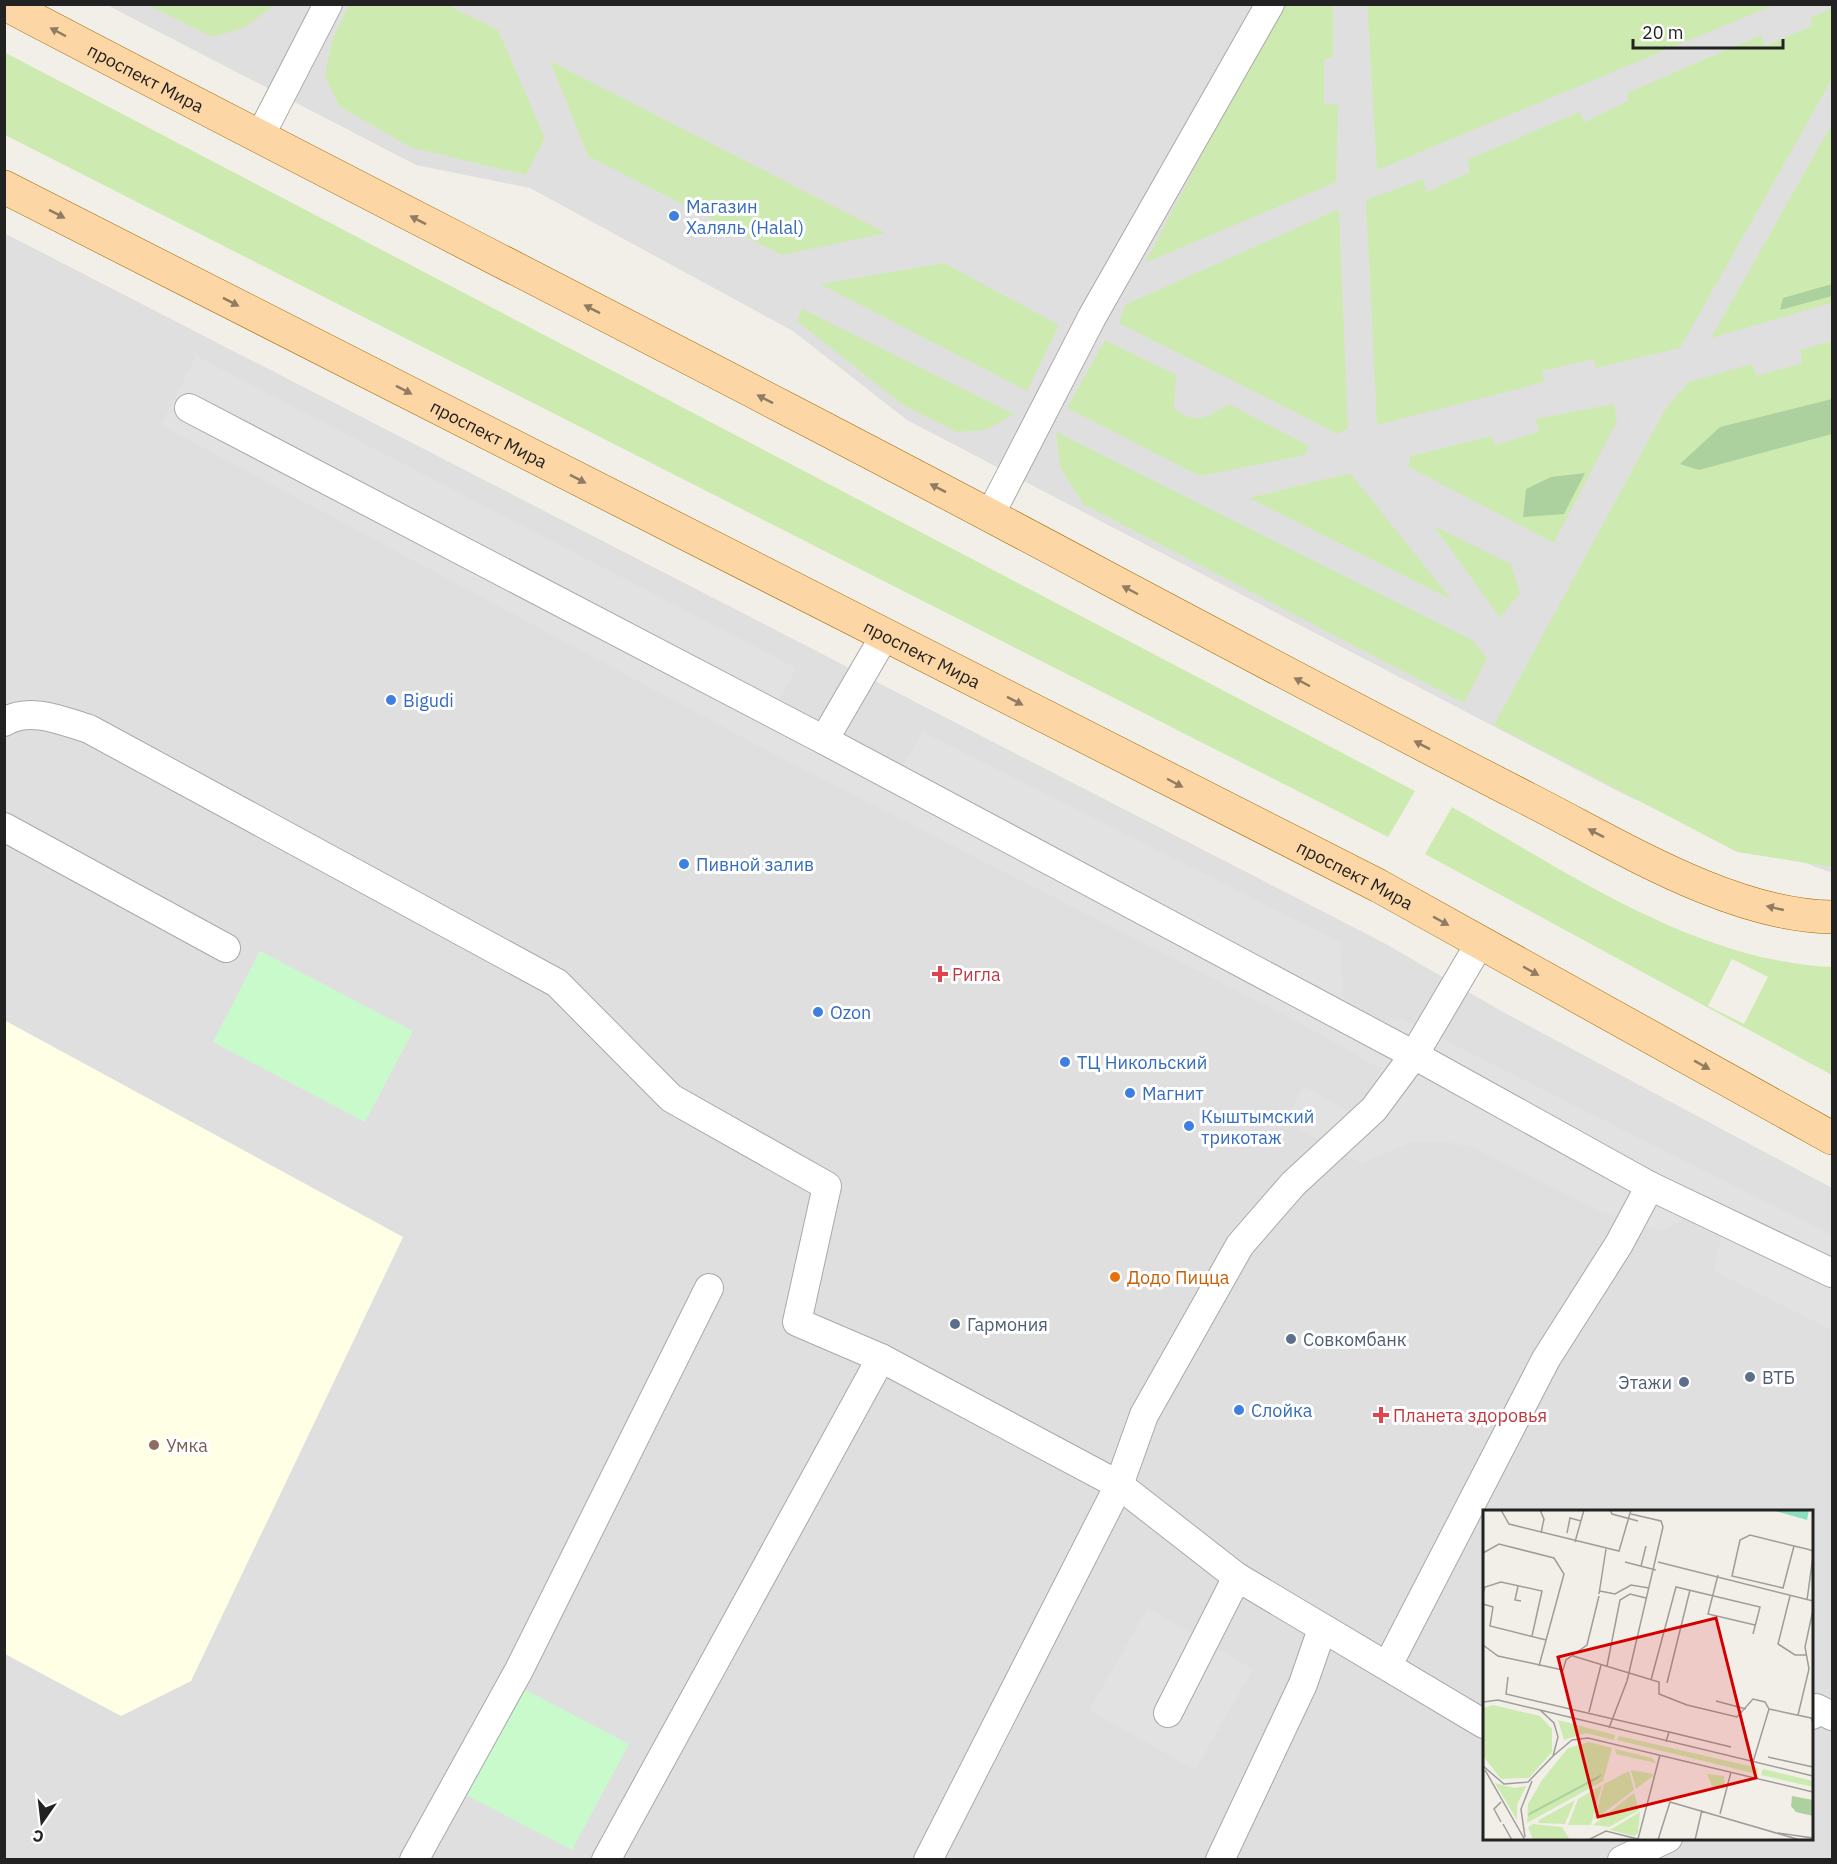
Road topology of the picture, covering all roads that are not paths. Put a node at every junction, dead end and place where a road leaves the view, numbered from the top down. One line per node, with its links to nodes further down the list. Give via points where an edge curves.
1 (5, 4): 4 (main road, проспект Мира, one-way to 1)
2 (328, 4): 4 (lane)
3 (1270, 4): 7 (lane, via 1092,317)
4 (259, 138): 7 (main road, проспект Мира, one-way to 4)
5 (4, 187): 8 (main road, проспект Мира, one-way to 8)
6 (189, 408): 10 (lane)
7 (990, 515): 12 (main road, проспект Мира, one-way to 7, via 1813,916 1734,899 1661,867 1353,709)
8 (885, 634): 10 (lane); 13 (main road, проспект Мира, one-way to 13, via 1379,886)
9 (4, 722): 20 (lane, via 13,717 42,715 89,729 557,983 670,1098 827,1186 797,1322)
10 (824, 740): 15 (lane)
11 (4, 827): 14 (lane)
12 (1833, 916)
13 (1480, 942): 15 (lane); 16 (main road, проспект Мира, one-way to 16)
14 (226, 948)
15 (1414, 1055): 17 (lane); 21 (lane, via 1374,1109 1293,1184 1240,1245 1144,1414)
16 (1833, 1138)
17 (1650, 1186): 18 (lane); 24 (lane, via 1619,1244 1546,1359)
18 (1833, 1273)
19 (709, 1288): 30 (lane, via 519,1670)
20 (881, 1358): 21 (lane); 31 (lane)
21 (1119, 1485): 22 (lane); 32 (lane)
22 (1237, 1577): 23 (lane); 25 (lane)
23 (1322, 1629): 24 (lane); 33 (lane, via 1303,1684)
24 (1388, 1665): 28 (lane)
25 (1168, 1713)
26 (1813, 1713): 27 (lane, via 1816,1708)
27 (1833, 1716)
28 (1483, 1723)
29 (1666, 1840): 34 (lane)
30 (414, 1860)
31 (606, 1860)
32 (928, 1860)
33 (1220, 1860)
34 (1622, 1860)

